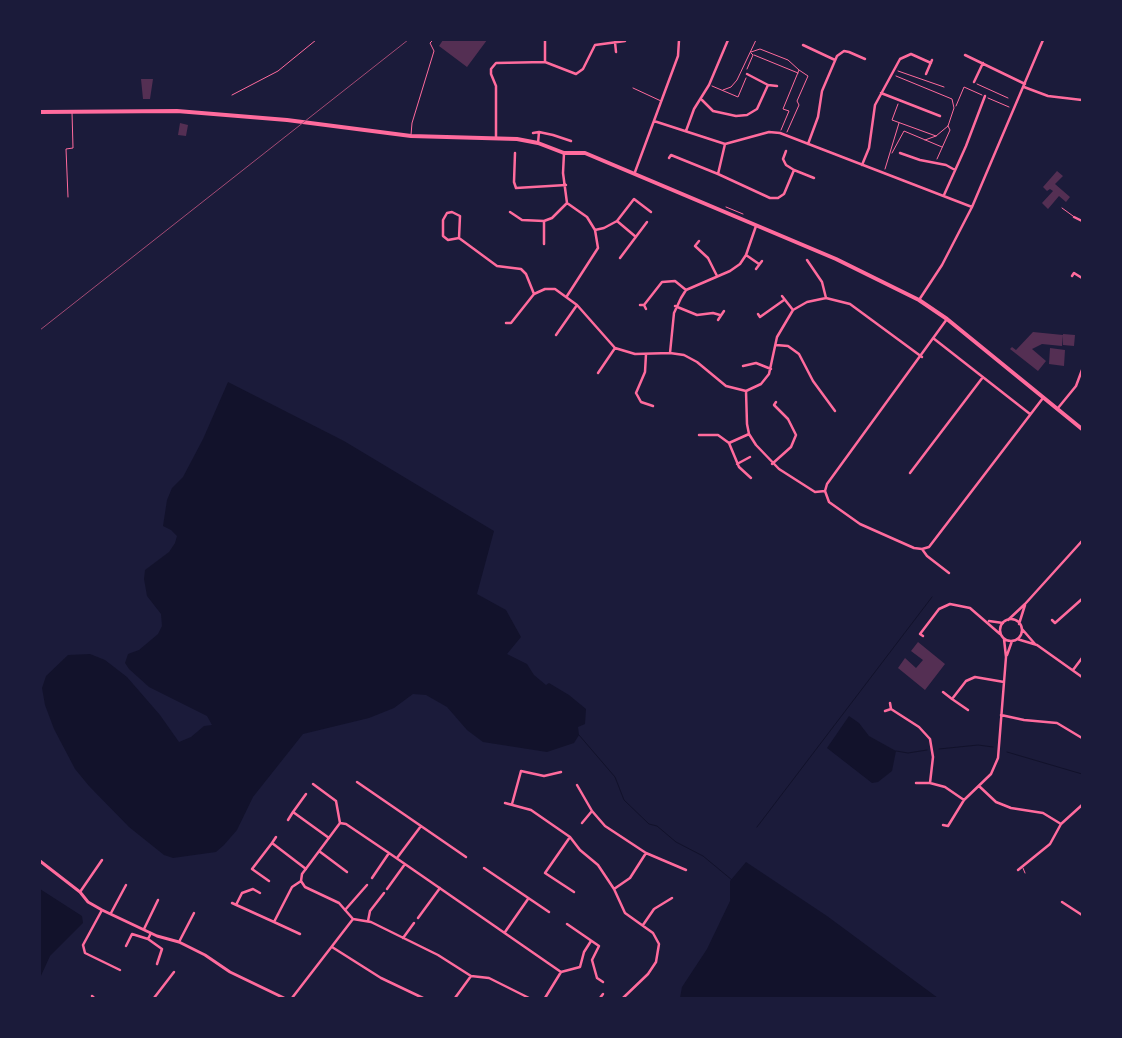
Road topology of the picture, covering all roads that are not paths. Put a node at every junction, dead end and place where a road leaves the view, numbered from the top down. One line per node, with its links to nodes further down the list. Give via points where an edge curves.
1 (316, 40): 24 (lane, via 278,71)
2 (433, 40): 36 (lane, via 430,43 434,51)
3 (545, 40): 14 (street)
4 (679, 40): 28 (street, via 678,56)
5 (728, 40): 26 (street)
6 (1043, 40): 20 (street)
7 (625, 41): 8 (street)
8 (615, 42): 10 (street); 14 (street, via 594,45 583,69 576,74)
9 (802, 45): 13 (street)
10 (616, 52)
11 (966, 55): 15 (street)
12 (865, 59): 13 (street, via 844,51)
13 (836, 60): 41 (street, via 827,78)
14 (545, 62): 37 (street, via 493,66)
15 (983, 63): 18 (street); 20 (street)
16 (747, 74): 19 (street)
17 (926, 74): 23 (street, via 931,61 911,54 900,59)
18 (974, 82)
19 (768, 85): 21 (street); 26 (street, via 756,109 747,115 713,111)
20 (1024, 85): 27 (street, via 1048,96); 57 (street)
21 (778, 86)
22 (633, 88): 28 (lane)
23 (881, 93): 31 (street); 47 (street, via 873,112 869,148)
24 (232, 95)
25 (985, 96): 49 (street)
26 (702, 100): 34 (street, via 694,110)
27 (1082, 100)
28 (662, 102): 32 (street)
29 (40, 112): 30 (main road)
30 (72, 112): 36 (main road, via 168,111 287,120); 55 (lane, via 73,148 66,150)
31 (940, 116)
32 (654, 122): 34 (street); 50 (street)
33 (539, 132): 35 (street); 38 (street); 39 (street)
34 (686, 132): 40 (street)
35 (533, 133)
36 (411, 136): 37 (main road)
37 (496, 138): 39 (main road)
38 (571, 142)
39 (538, 143): 43 (main road)
40 (725, 144): 41 (street, via 769,132); 51 (street)
41 (808, 144): 47 (street)
42 (786, 151): 48 (street, via 783,159)
43 (564, 152): 50 (main road, via 585,153); 53 (street)
44 (514, 153): 53 (street, via 516,188)
45 (900, 153): 49 (street)
46 (670, 155): 51 (street)
47 (862, 166): 54 (street)
48 (794, 170): 51 (street, via 784,194 778,198 770,198); 52 (street)
49 (956, 170): 54 (street)
50 (635, 172): 66 (main road)
51 (718, 174)
52 (814, 178)
53 (566, 185): 56 (street)
54 (944, 195): 57 (street)
55 (68, 197)
56 (567, 203): 62 (street, via 552,218); 67 (street, via 587,217)
57 (972, 207): 87 (street, via 942,265)
58 (1062, 208): 61 (lane)
59 (510, 212): 62 (street, via 522,220)
60 (651, 212): 63 (street, via 634,199)
61 (1074, 217): 64 (street)
62 (544, 221): 71 (street)
63 (617, 221): 67 (street); 68 (street)
64 (1082, 221)
65 (647, 222): 68 (street)
66 (756, 225): 72 (street); 87 (main road, via 836,259)
67 (595, 230): 83 (street, via 598,248)
68 (636, 237): 73 (street)
69 (458, 238): 69 (street, via 448,240 443,236 443,220 447,212 460,216); 82 (street, via 497,266 521,269)
70 (699, 241): 78 (street, via 695,246 708,258)
71 (544, 244)
72 (746, 255): 76 (street); 78 (street, via 735,268)
73 (620, 258)
74 (807, 260): 85 (street, via 826,289)
75 (762, 261): 76 (street)
76 (759, 264): 77 (street)
77 (756, 270)
78 (717, 276): 81 (street)
79 (1072, 276): 80 (street, via 1074,273)
80 (1082, 278)
81 (686, 290): 89 (street, via 676,281 662,282 645,307); 90 (street)
82 (534, 294): 83 (street, via 550,288); 97 (street, via 511,323)
83 (567, 296): 88 (street)
84 (782, 296): 86 (street)
85 (826, 298): 91 (street, via 807,302); 104 (street, via 850,304)
86 (784, 300): 91 (street); 93 (street, via 760,317)
87 (919, 300): 95 (main road)
88 (577, 305): 98 (street); 101 (street)
89 (640, 305)
90 (675, 306): 94 (street, via 697,315); 102 (street)
91 (793, 310): 100 (street, via 781,327)
92 (724, 312): 94 (street)
93 (758, 314)
94 (720, 315): 96 (street)
95 (947, 319): 99 (street); 111 (main road)
96 (718, 320)
97 (506, 323)
98 (556, 335)
99 (933, 338): 104 (street); 109 (street)
100 (776, 345): 106 (street); 115 (street, via 788,346 799,354 813,381)
101 (615, 348): 103 (street); 108 (street)
102 (670, 353): 103 (street); 110 (street, via 691,358 726,386)
103 (646, 354): 112 (street, via 645,372 636,393 641,402)
104 (922, 357): 126 (street)
105 (746, 364): 106 (street)
106 (771, 369): 110 (street, via 761,384)
107 (1082, 370): 113 (street, via 1076,386)
108 (598, 373)
109 (983, 377): 116 (street); 124 (street)
110 (746, 391): 119 (street)
111 (1043, 398): 113 (main road); 116 (street)
112 (653, 406)
113 (1058, 408): 117 (main road)
114 (771, 409): 123 (street, via 775,404 796,435 791,447)
115 (835, 411)
116 (1030, 414): 128 (street, via 934,542)
117 (1082, 429)
118 (700, 434): 120 (street, via 718,435)
119 (749, 434): 120 (street); 123 (street)
120 (729, 443): 122 (street)
121 (750, 456): 122 (street)
122 (737, 464): 125 (street)
123 (772, 464): 126 (street, via 815,492)
124 (910, 474)
125 (751, 478)
126 (825, 491): 128 (street, via 829,502 848,517)
127 (1082, 540): 131 (street)
128 (922, 549): 129 (street)
129 (949, 573)
130 (1082, 599): 136 (street)
131 (1025, 604): 132 (street); 137 (street)
132 (1008, 620): 135 (street); 137 (street)
133 (1052, 620): 136 (street)
134 (987, 621): 135 (street); 140 (street); 141 (street, via 970,608 945,605 920,634)
135 (1002, 623): 140 (street)
136 (1056, 623): 138 (lane)
137 (1019, 624): 139 (street)
138 (1059, 626)
139 (1021, 629): 143 (street); 145 (street)
140 (1000, 634): 142 (street)
141 (923, 636)
142 (1004, 639): 144 (street); 146 (street)
143 (1017, 639): 144 (street); 145 (street)
144 (1012, 641): 146 (street)
145 (1036, 645): 148 (street)
146 (1006, 656): 150 (street)
147 (1082, 658): 148 (street)
148 (1073, 670): 149 (street)
149 (1082, 677)
150 (1004, 682): 152 (street, via 975,677 966,680); 157 (street)
151 (943, 692): 152 (street)
152 (952, 699): 156 (street)
153 (890, 703): 154 (street)
154 (891, 709): 155 (street); 161 (street, via 919,727 930,739 933,758)
155 (885, 710)
156 (968, 710)
157 (1001, 715): 158 (street, via 1057,723); 165 (street, via 998,758 991,774)
158 (1082, 738)
159 (561, 772): 169 (street, via 544,776 521,771)
160 (357, 782): 178 (street)
161 (930, 782): 162 (street); 167 (street, via 945,787)
162 (916, 783)
163 (313, 784): 174 (street, via 336,801)
164 (577, 785): 171 (street)
165 (979, 786): 167 (street); 176 (street, via 996,802 1010,808 1043,813)
166 (306, 794): 172 (street)
167 (964, 800): 177 (street, via 948,826)
168 (505, 803): 169 (street)
169 (512, 804): 180 (street, via 531,810)
170 (1082, 805): 176 (street)
171 (592, 811): 175 (street); 185 (street, via 605,826)
172 (293, 812): 173 (street); 181 (street)
173 (288, 820)
174 (340, 823): 181 (street); 184 (street)
175 (582, 823)
176 (1061, 824): 191 (street, via 1050,844)
177 (944, 825)
178 (421, 826): 186 (street); 187 (street)
179 (276, 837): 182 (street)
180 (570, 837): 205 (street, via 598,865); 207 (street, via 545,873)
181 (329, 838): 183 (street)
182 (272, 843): 193 (street); 199 (street, via 252,869)
183 (319, 851): 193 (street); 196 (street)
184 (389, 853): 187 (street); 198 (street)
185 (646, 853): 194 (street); 205 (street, via 630,878)
186 (466, 857)
187 (397, 858): 190 (street)
188 (102, 860): 206 (street)
189 (40, 861): 206 (street)
190 (406, 864): 203 (street); 204 (street)
191 (1022, 867): 195 (street); 197 (lane)
192 (484, 868): 211 (street)
193 (306, 869): 200 (street)
194 (686, 870)
195 (1018, 870)
196 (347, 872)
197 (1025, 873)
198 (372, 878)
199 (269, 881)
200 (301, 881): 217 (street, via 305,887 339,903); 225 (street, via 292,887)
201 (367, 884): 217 (street)
202 (126, 885): 219 (street)
203 (440, 888): 222 (street); 230 (street)
204 (387, 889)
205 (614, 889): 228 (street, via 624,913)
206 (80, 892): 216 (street, via 88,902)
207 (574, 892)
208 (260, 893): 215 (street, via 253,889 242,893)
209 (384, 893): 224 (street)
210 (672, 898): 228 (street, via 654,909)
211 (528, 899): 218 (street); 230 (street)
212 (158, 900): 229 (street)
213 (1062, 902): 221 (street)
214 (232, 903): 215 (street)
215 (236, 905): 225 (street)
216 (102, 910): 219 (street); 240 (street, via 83,945 85,954)
217 (345, 910): 223 (street)
218 (549, 912)
219 (111, 913): 229 (street)
220 (194, 914): 236 (street)
221 (1082, 915)
222 (418, 918)
223 (353, 919): 224 (street); 238 (street)
224 (368, 920): 233 (street)
225 (274, 922): 232 (street)
226 (414, 923): 233 (street)
227 (567, 924): 235 (street)
228 (643, 925): 254 (street, via 653,933 659,944 659,953 648,974)
229 (144, 929): 231 (street)
230 (505, 932): 242 (street)
231 (151, 933): 234 (street); 236 (street)
232 (300, 934)
233 (403, 938): 243 (street)
234 (148, 939): 237 (street, via 132,934); 239 (street, via 162,949)
235 (591, 941): 242 (street, via 580,967); 244 (street, via 599,946 592,960 596,978)
236 (179, 942): 247 (street)
237 (126, 946)
238 (332, 947): 248 (street); 249 (street, via 359,966)
239 (157, 964)
240 (120, 970)
241 (174, 972): 246 (street)
242 (561, 972): 252 (street)
243 (471, 976): 250 (street); 251 (street, via 489,978)
244 (603, 982)
245 (603, 994): 253 (street)
246 (154, 998)
247 (284, 998)
248 (292, 998)
249 (423, 998)
250 (455, 998)
251 (529, 998)
252 (545, 998)
253 (600, 998)
254 (623, 998)

